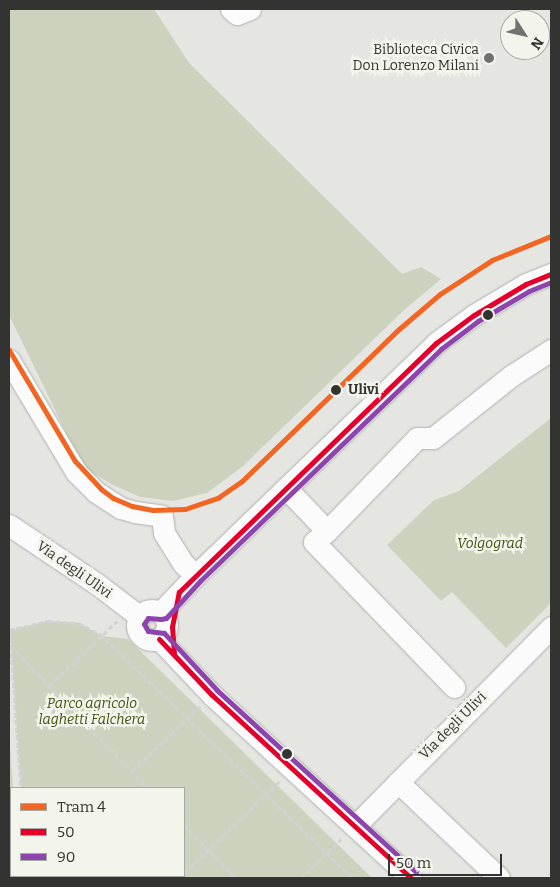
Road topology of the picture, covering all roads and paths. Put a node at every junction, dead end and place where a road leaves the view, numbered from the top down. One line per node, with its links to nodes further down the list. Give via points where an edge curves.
1 (232, 9): 2 (street, via 237,14)
2 (250, 9)
3 (551, 274): 6 (street, via 526,284 474,315 436,343)
4 (551, 350): 8 (street, via 511,376 433,438 417,438)
5 (9, 360): 9 (street, via 76,472 96,492 121,508 162,516 164,533)
6 (286, 488): 8 (street); 9 (street)
7 (9, 525): 12 (street, Via degli Ulivi)
8 (327, 531): 20 (street, via 314,542)
9 (195, 576): 10 (street)
10 (179, 592): 11 (street); 18 (street, via 172,627)
11 (161, 612): 12 (street, via 153,609); 16 (street, via 168,626)
12 (139, 616): 16 (street, via 138,632 144,638)
13 (9, 630): 15 (path, via 48,621 80,623); 17 (path)
14 (550, 632): 25 (street, Via degli Ulivi)
15 (101, 635): 19 (path); 22 (path)
16 (159, 638): 18 (street)
17 (11, 646): 19 (path); 26 (path)
18 (174, 654): 21 (street)
19 (49, 686): 24 (path)
20 (454, 686)
21 (212, 695): 22 (path); 23 (street)
22 (187, 717): 24 (path); 28 (path)
23 (293, 770): 28 (path); 29 (street)
24 (132, 771): 27 (path)
25 (398, 782): 29 (street, Via degli Ulivi); 38 (street)
26 (21, 787)
27 (147, 787)
28 (266, 794): 31 (path); 32 (path)
29 (356, 825): 32 (path); 37 (street)
30 (185, 826): 31 (path)
31 (208, 850): 33 (path); 34 (path)
32 (327, 853): 35 (path); 36 (path)
33 (185, 872)
34 (236, 878)
35 (301, 878)
36 (353, 878)
37 (411, 878)
38 (499, 878)

